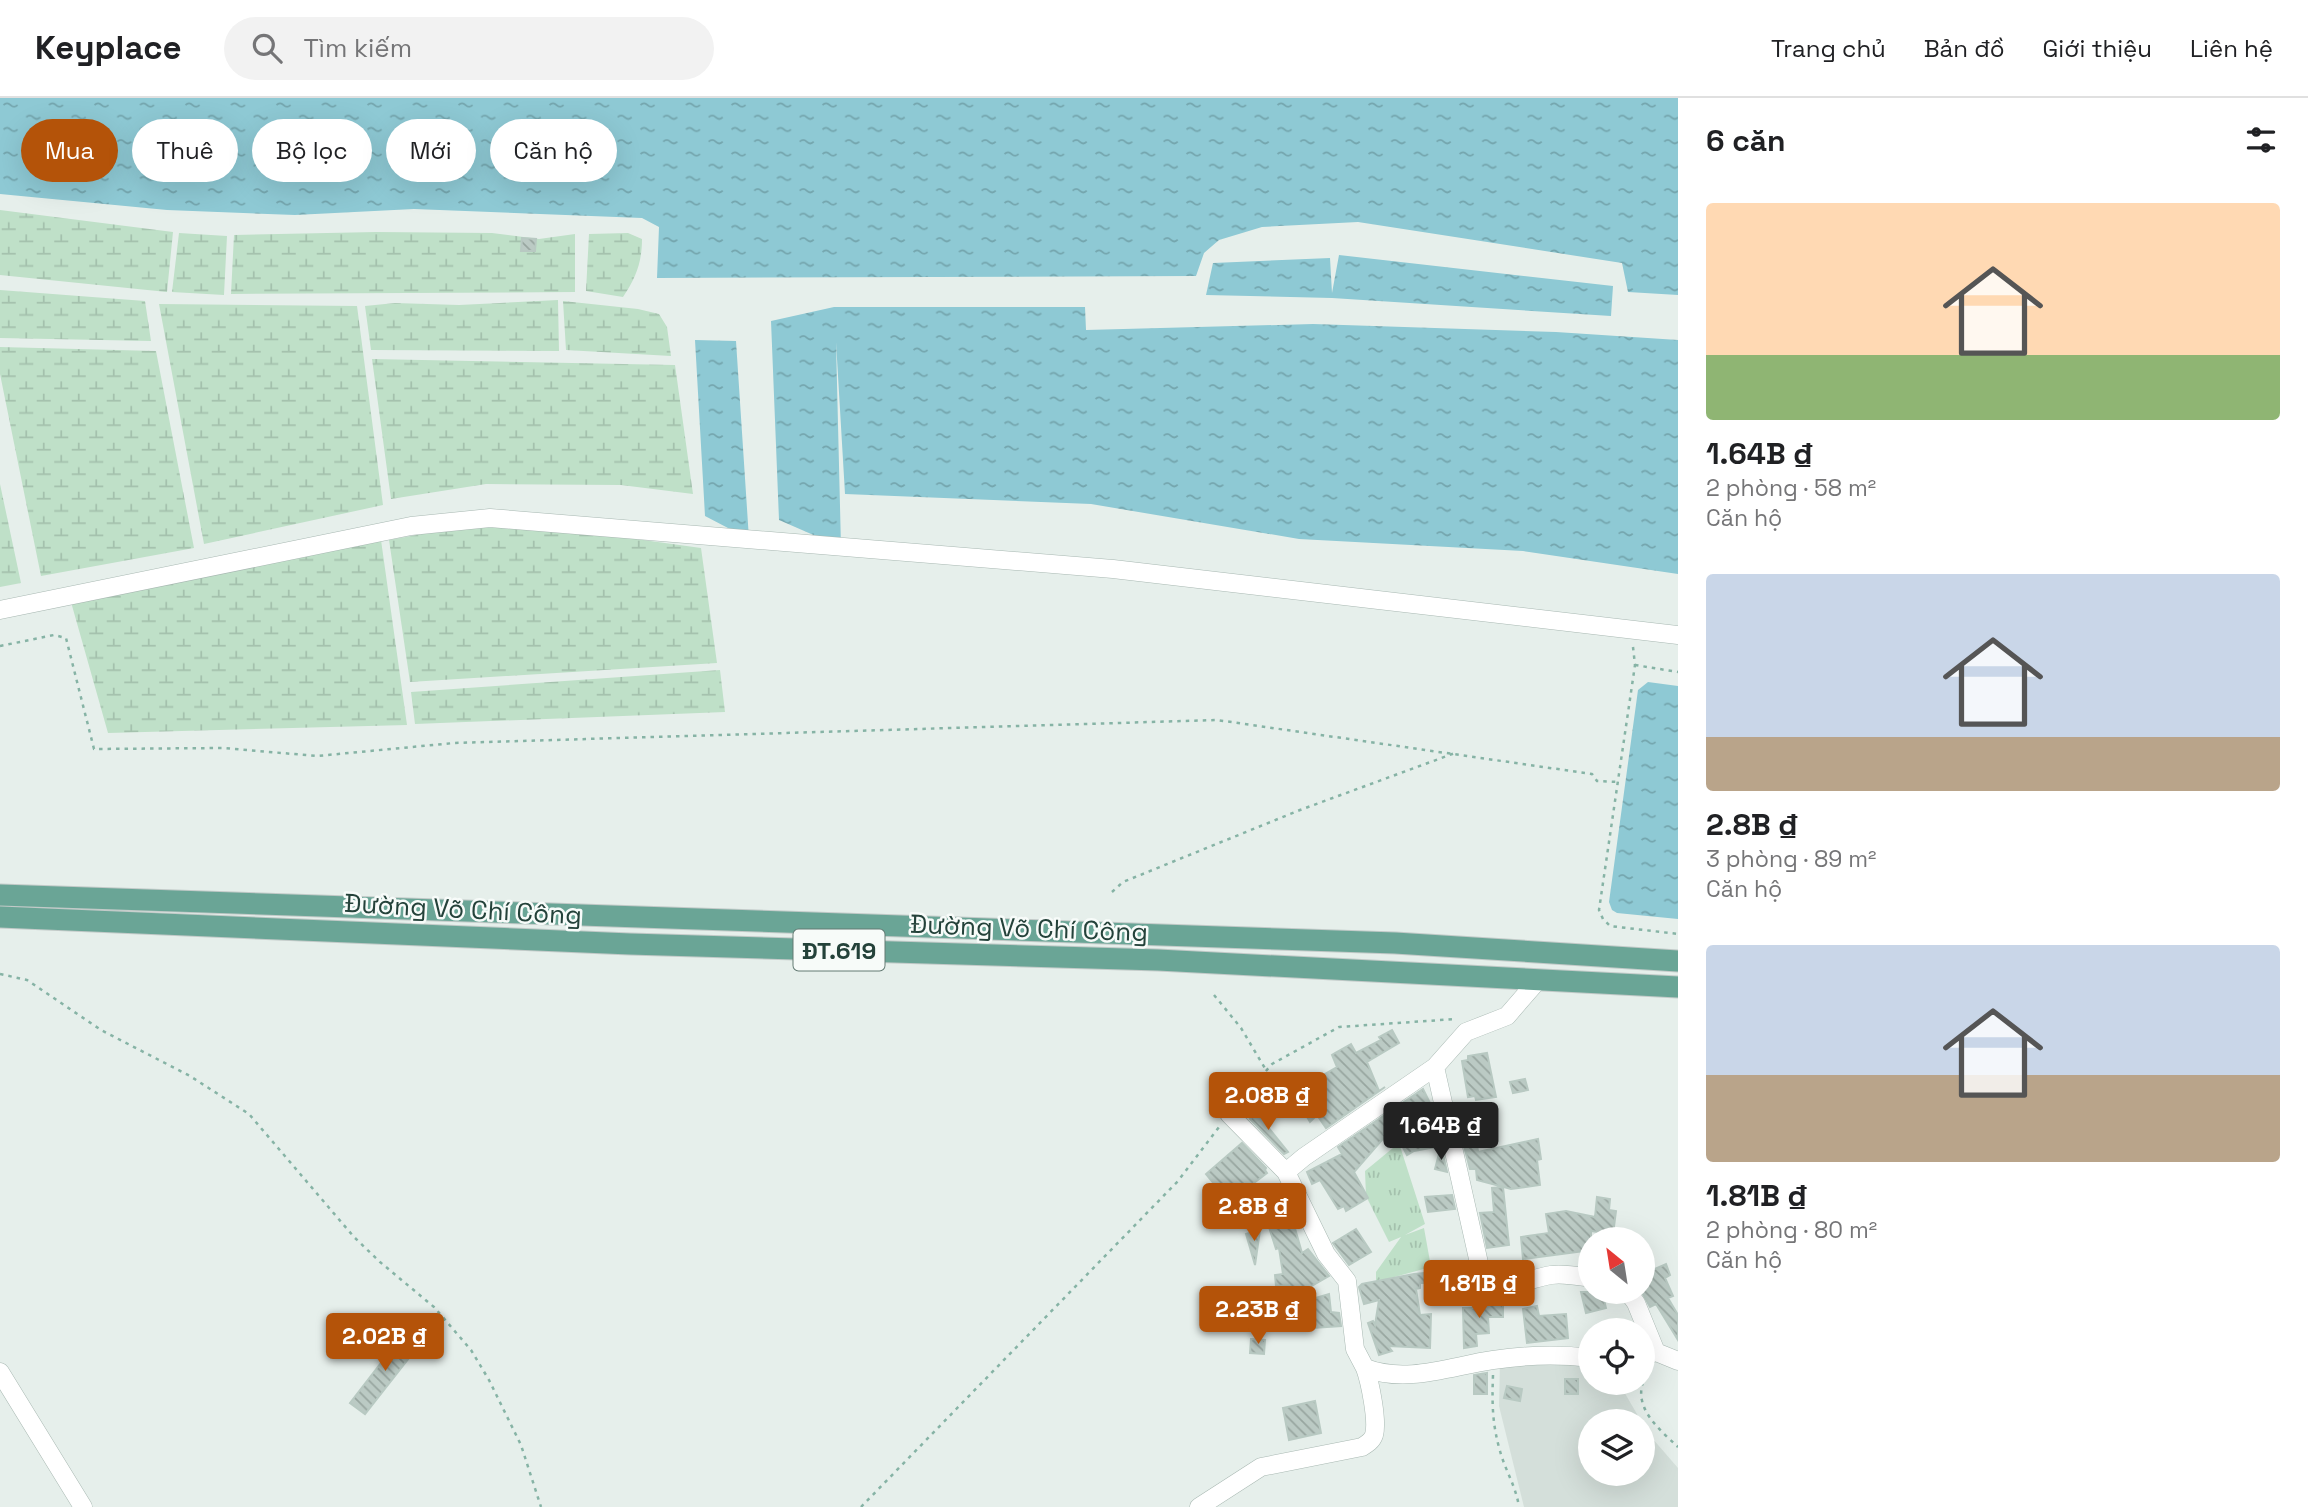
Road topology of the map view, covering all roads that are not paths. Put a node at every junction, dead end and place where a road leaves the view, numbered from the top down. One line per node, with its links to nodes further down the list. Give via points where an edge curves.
1 (0, 610): 2 (street, via 411,526 490,517 1113,569)
2 (1678, 635)
3 (0, 895): 5 (main road, Đường Võ Chí Công / ĐT.619)
4 (0, 918): 7 (main road, Đường Võ Chí Công / ĐT.619)
5 (1453, 946): 6 (main road, Đường Võ Chí Công / ĐT.619); 7 (main road)
6 (1678, 961)
7 (1452, 974): 8 (main road, Đường Võ Chí Công / ĐT.619)
8 (1539, 979): 9 (main road, Đường Võ Chí Công / ĐT.619); 10 (street, via 1507,1016 1466,1032)
9 (1678, 987)
10 (1435, 1067): 12 (street); 13 (street, via 1481,1272 1499,1282 1524,1283 1553,1274)
11 (1229, 1114): 12 (street)
12 (1286, 1172): 17 (street, via 1326,1254 1347,1281 1355,1349)
13 (1578, 1277)
14 (1655, 1355): 16 (street)
15 (1578, 1357): 17 (street, via 1539,1355 1412,1374)
16 (1678, 1361)
17 (1365, 1368): 20 (street, via 1375,1432 1371,1441 1362,1447 1261,1467)
18 (0, 1372): 19 (street)
19 (83, 1507)
20 (1199, 1507)

